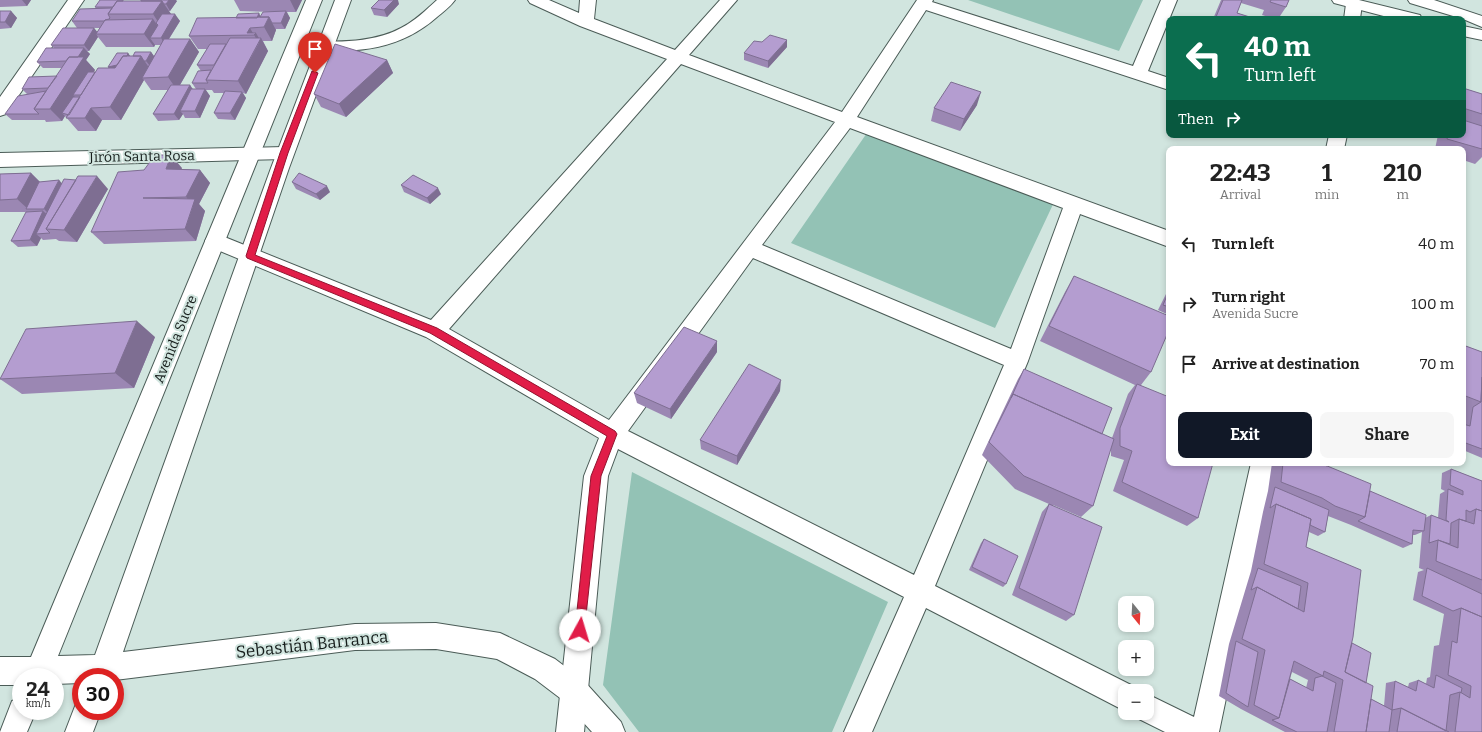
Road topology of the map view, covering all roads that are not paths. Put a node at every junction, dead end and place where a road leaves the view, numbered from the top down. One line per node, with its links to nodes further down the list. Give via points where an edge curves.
1 (76, 0): 22 (street)
2 (314, 0): 18 (street, Avenida Sucre)
3 (343, 0): 17 (street)
4 (447, 0): 17 (street, via 406,33 381,41)
5 (536, 0): 13 (street)
6 (588, 0): 13 (street)
7 (729, 0): 19 (street)
8 (1169, 0): 20 (street)
9 (1416, 0): 14 (street)
10 (924, 2): 20 (street); 23 (street)
11 (1349, 8): 12 (street)
12 (1396, 16)
13 (586, 22): 19 (street)
14 (1482, 22)
15 (1466, 32): 16 (street)
16 (1482, 35)
17 (325, 46): 18 (street); 24 (street)
18 (295, 47): 25 (street, Avenida Sucre)
19 (677, 56): 23 (street); 32 (street)
20 (1138, 74): 21 (street)
21 (1166, 83)
22 (0, 110)
23 (846, 120): 27 (street); 30 (street)
24 (284, 153): 25 (street, Jirón Santa Rosa); 31 (street)
25 (250, 154): 26 (street, Jirón Santa Rosa); 29 (street, Avenida Sucre)
26 (0, 160)
27 (1074, 204): 28 (street); 33 (street)
28 (1166, 237)
29 (215, 241): 31 (street); 37 (street, Avenida Sucre)
30 (749, 248): 33 (street); 34 (street)
31 (250, 256): 32 (street); 38 (street)
32 (434, 331): 34 (street)
33 (1017, 361): 36 (street)
34 (612, 434): 36 (street); 42 (street, via 596,476)
35 (1262, 466): 53 (street)
36 (920, 591): 43 (street); 51 (street)
37 (39, 668)
38 (103, 668)
39 (124, 670): 42 (street, Sebastián Barranca, via 356,637 436,636 500,646 545,669)
40 (0, 671): 41 (street, Sebastián Barranca)
41 (12, 672)
42 (574, 691): 49 (street); 50 (street, Sebastián Barranca)
43 (1118, 693)
44 (1154, 712): 52 (street)
45 (18, 720): 47 (street)
46 (84, 720): 48 (street)
47 (13, 732)
48 (79, 732)
49 (570, 732)
50 (611, 732)
51 (858, 732)
52 (1194, 732)
53 (1205, 732)

